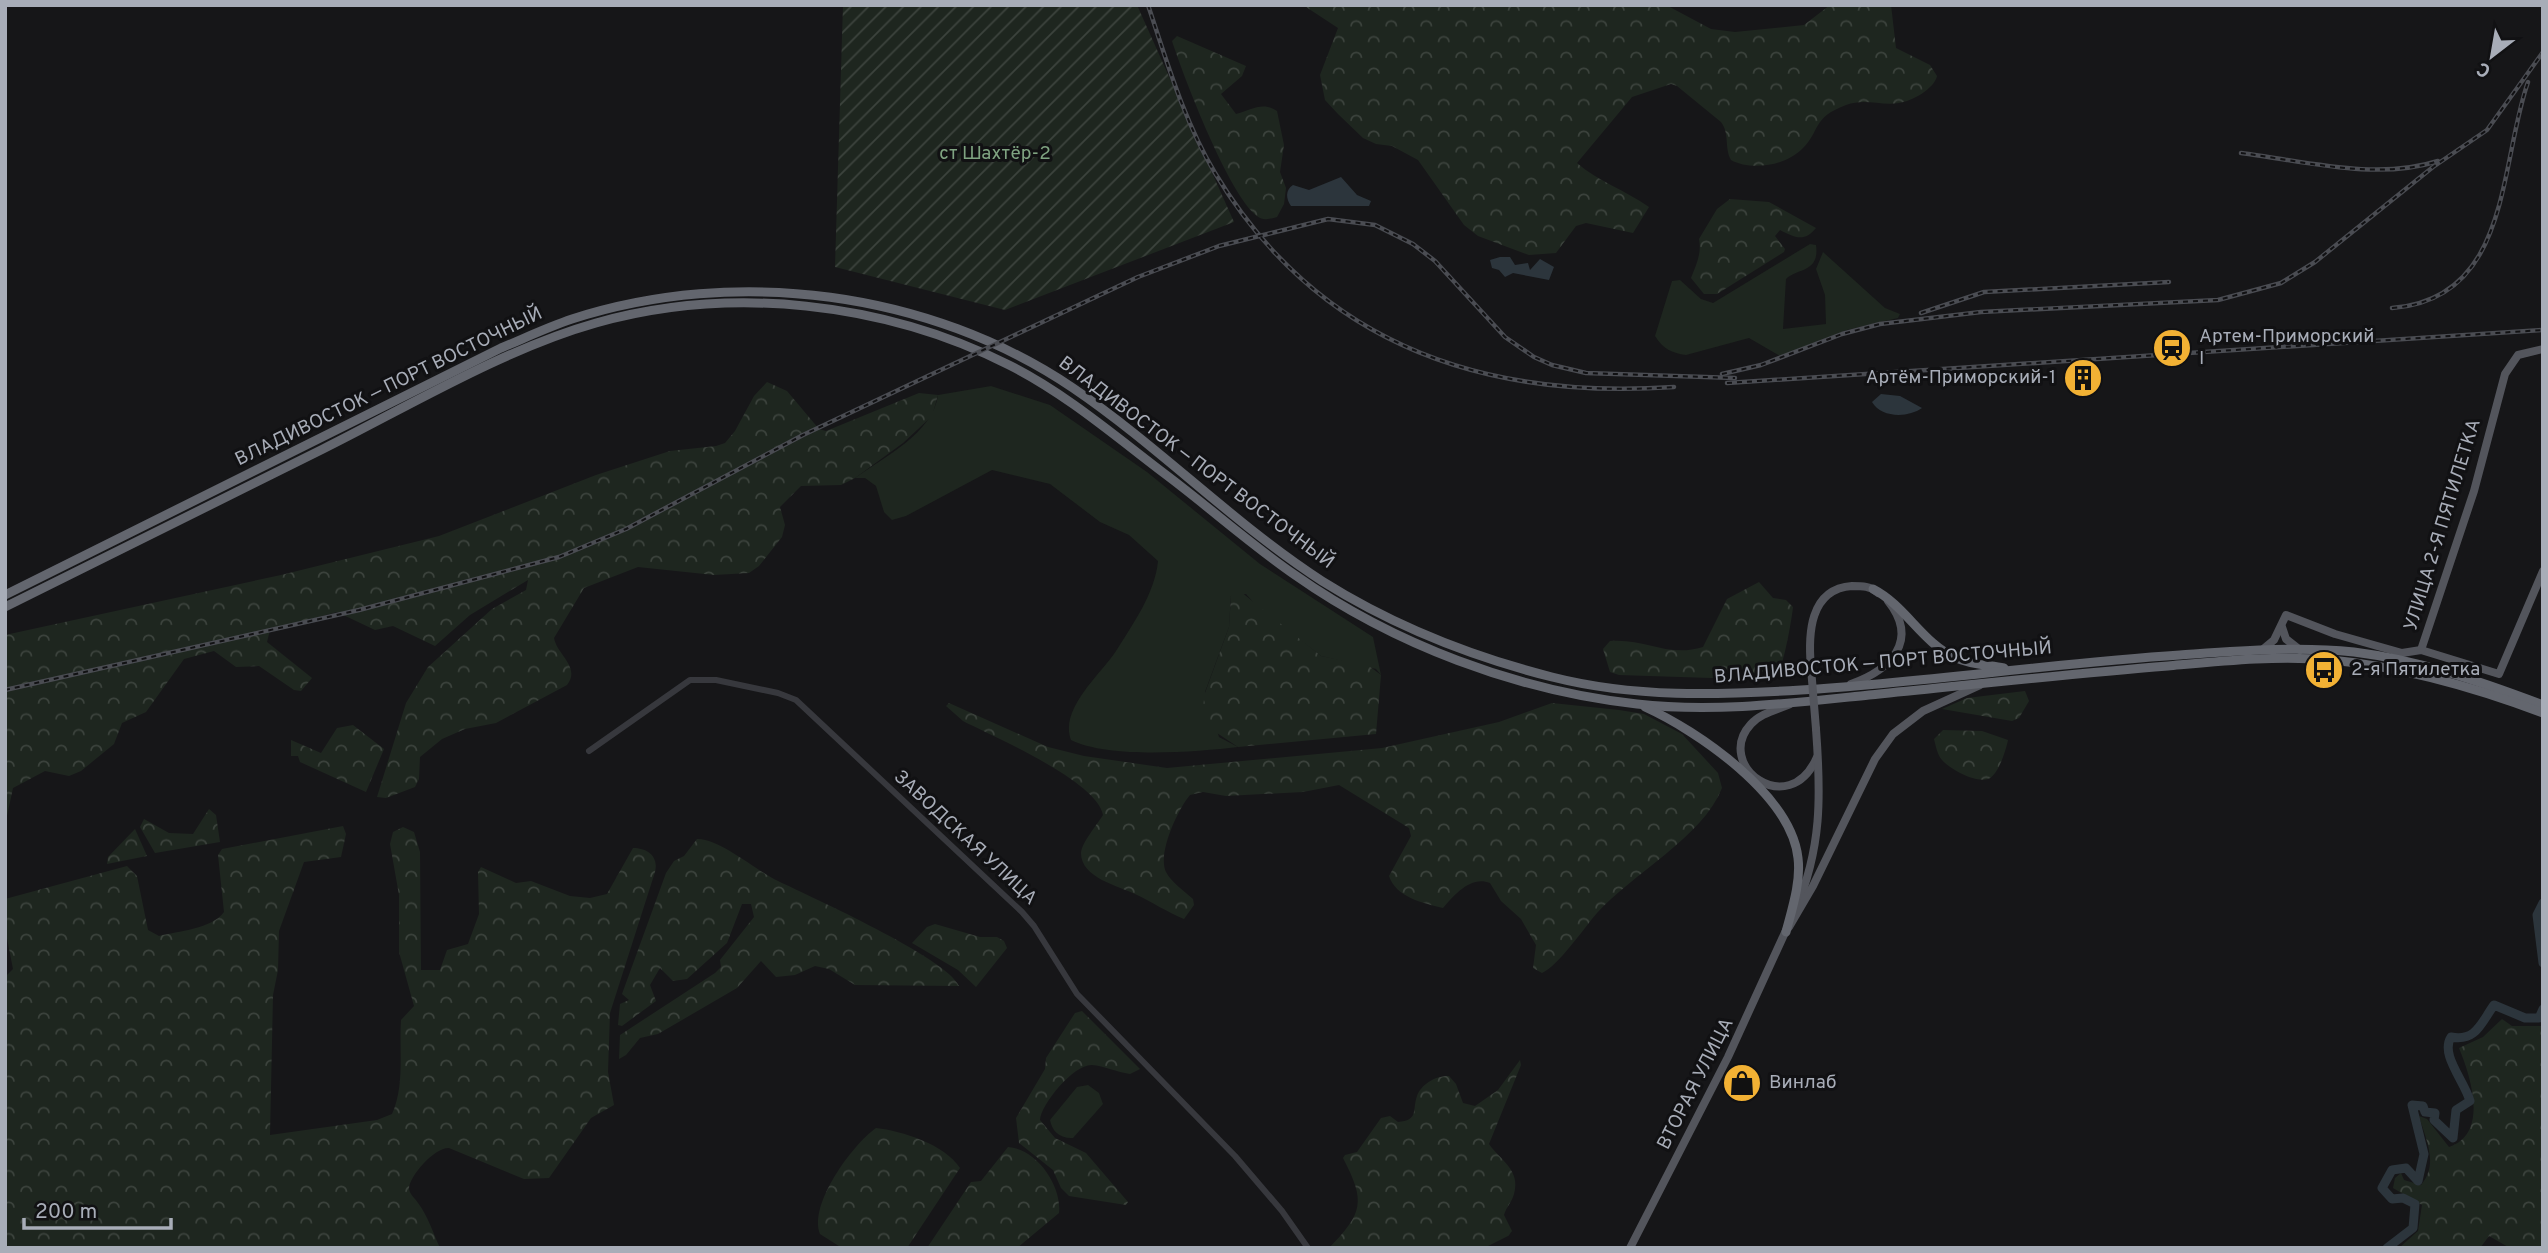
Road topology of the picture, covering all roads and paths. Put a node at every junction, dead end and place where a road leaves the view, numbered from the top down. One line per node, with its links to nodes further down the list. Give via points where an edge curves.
1 (2543, 349): 9 (main road, УЛИЦА 2-Я ПЯТИЛЕТКА, via 2518,355 2505,374 2474,491)
2 (2543, 571): 9 (main road, via 2499,674)
3 (1873, 589): 10 (highway, via 1890,598 1950,655); 12 (main road, via 1898,617 1901,641 1888,665); 18 (main road, bridge, via 1848,586 1821,602 1809,630)
4 (5, 595): 12 (highway, ВЛАДИВОСТОК — ПОРТ ВОСТОЧНЫЙ, via 501,348 567,320 642,302 768,291 866,303 924,317 1023,358 1073,388 1325,583 1397,622 1474,654 1552,677 1637,693 1721,695)
5 (5, 607): 14 (highway, ВЛАДИВОСТОК — ПОРТ ВОСТОЧНЫЙ, via 437,391 551,339 598,323 676,308 758,303 856,313 916,327 1010,365 1061,396 1296,576 1391,632 1516,680)
6 (2282, 627): 7 (main road); 8 (main road, via 2286,639); 9 (main road, via 2286,615 2402,653)
7 (2262, 650): 8 (highway, ВЛАДИВОСТОК — ПОРТ ВОСТОЧНЫЙ); 10 (highway, ВЛАДИВОСТОК — ПОРТ ВОСТОЧНЫЙ)
8 (2300, 650): 15 (highway, ВЛАДИВОСТОК — ПОРТ ВОСТОЧНЫЙ, via 2386,657)
9 (2421, 650)
10 (2016, 671): 12 (highway, ВЛАДИВОСТОК — ПОРТ ВОСТОЧНЫЙ)
11 (1984, 684): 13 (highway, ВЛАДИВОСТОК — ПОРТ ВОСТОЧНЫЙ); 16 (highway, ВЛАДИВОСТОК — ПОРТ ВОСТОЧНЫЙ, via 2220,660 2325,659 2418,673); 19 (main road, via 1923,711 1893,734 1875,759)
12 (1841, 688)
13 (1794, 702): 14 (highway, ВЛАДИВОСТОК — ПОРТ ВОСТОЧНЫЙ, via 1702,708); 18 (main road, via 1751,724 1744,735 1742,759 1758,781 1786,787 1811,769)
14 (1640, 705): 19 (highway, via 1707,743 1780,811 1798,858)
15 (2543, 705)
16 (2543, 713)
17 (589, 751): 20 (street, ЗАВОДСКАЯ УЛИЦА, via 690,680 716,680 796,700 1022,912 1077,994 1236,1156)
18 (1818, 754): 19 (main road, via 1818,841)
19 (1786, 932): 21 (main road, ВТОРАЯ УЛИЦА)
20 (1308, 1248)
21 (1630, 1248)

